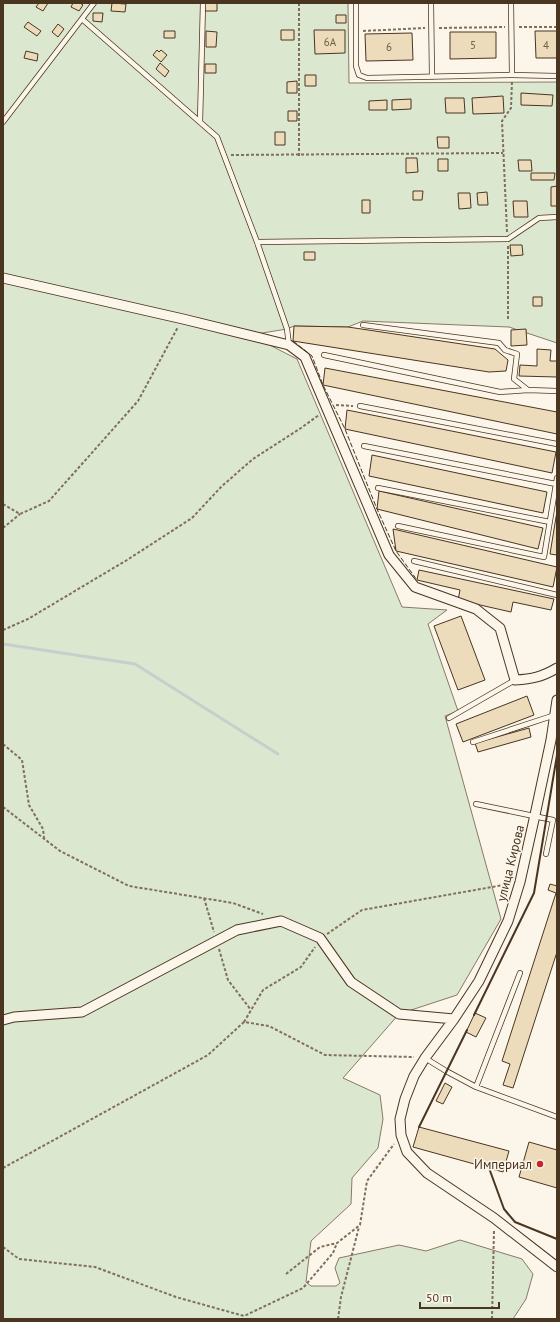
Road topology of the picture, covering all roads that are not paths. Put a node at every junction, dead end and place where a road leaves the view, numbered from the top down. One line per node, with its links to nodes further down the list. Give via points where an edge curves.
1 (94, 3): 6 (lane)
2 (203, 3): 11 (lane)
3 (356, 3): 9 (lane, via 356,66 359,75 367,78)
4 (431, 3): 9 (lane)
5 (511, 3): 7 (lane)
6 (82, 19): 10 (lane); 11 (lane)
7 (512, 75): 8 (lane); 9 (lane)
8 (557, 76)
9 (432, 77)
10 (3, 122)
11 (200, 122): 13 (lane, via 217,137)
12 (557, 217): 13 (lane, via 539,218 508,239)
13 (258, 242): 16 (lane, via 287,329)
14 (3, 278): 16 (street)
15 (363, 325): 18 (lane, via 499,343 505,350 517,354 514,379)
16 (289, 345): 31 (street, via 305,358 390,555 415,587 476,609 500,628)
17 (324, 355): 18 (lane, via 500,392)
18 (528, 390): 19 (lane)
19 (557, 391)
20 (360, 406): 21 (lane)
21 (557, 444)
22 (364, 446): 24 (lane)
23 (557, 478): 24 (lane)
24 (556, 484): 26 (lane)
25 (378, 488): 26 (lane)
26 (550, 522): 27 (lane, via 544,557)
27 (398, 526)
28 (414, 561): 29 (lane)
29 (557, 594)
30 (557, 668): 31 (street, via 545,675)
31 (515, 680): 34 (lane)
32 (557, 700): 33 (street, улица Кирова)
33 (555, 715): 35 (street, улица Кирова); 36 (lane)
34 (449, 718)
35 (554, 741): 38 (street, улица Кирова)
36 (473, 742)
37 (476, 804): 38 (lane)
38 (535, 816): 39 (lane, via 553,820); 41 (street, улица Кирова, via 508,921 478,981)
39 (546, 854)
40 (520, 973): 44 (lane)
41 (454, 1019): 42 (street, via 400,1014 351,982 320,938 281,921 237,930 82,1012); 43 (street, улица Кирова)
42 (3, 1020)
43 (425, 1058): 44 (lane); 46 (street, улица Кирова, via 414,1076 400,1119 401,1135 407,1152 427,1173 494,1218)
44 (476, 1087): 45 (lane)
45 (557, 1117)
46 (557, 1267)

